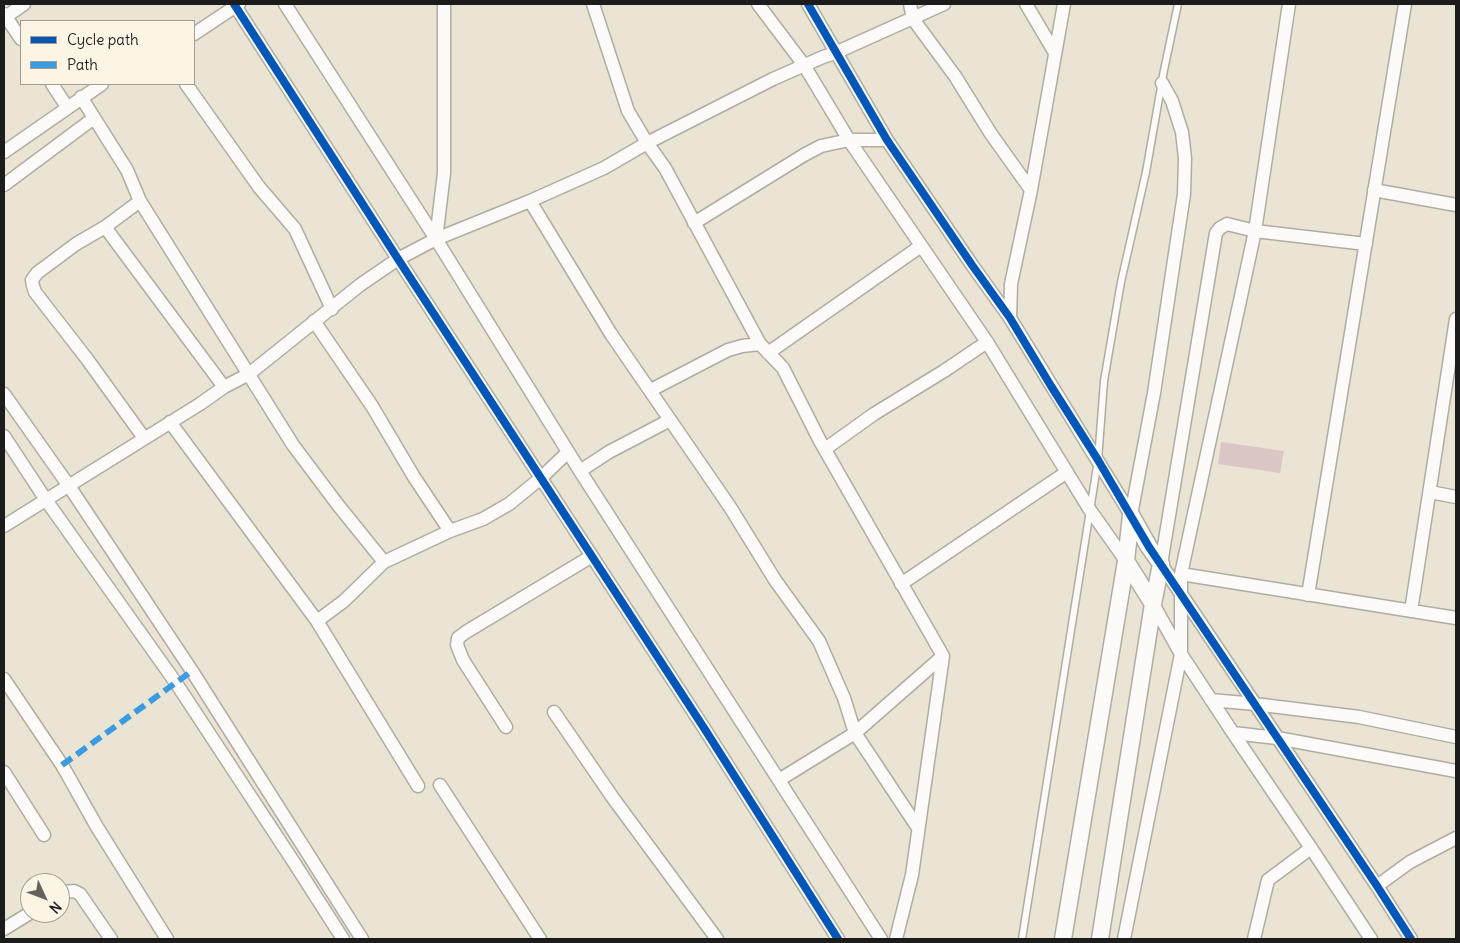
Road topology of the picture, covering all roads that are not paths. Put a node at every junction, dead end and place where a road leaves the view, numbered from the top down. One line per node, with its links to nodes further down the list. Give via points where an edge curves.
1 (24, 4): 15 (street)
2 (285, 4): 42 (street)
3 (444, 4): 42 (street, via 444,173)
4 (593, 4): 31 (street, via 628,111)
5 (758, 4): 21 (street)
6 (808, 4): 19 (street)
7 (910, 4): 16 (street)
8 (944, 4): 16 (street)
9 (1026, 4): 20 (street)
10 (1064, 4): 20 (street)
11 (1178, 4): 22 (lane)
12 (1289, 4): 41 (street)
13 (1405, 4): 35 (street)
14 (236, 5): 17 (street); 45 (street)
15 (4, 16): 18 (street)
16 (913, 19): 19 (street); 34 (street)
17 (195, 33)
18 (20, 38)
19 (835, 53): 21 (street); 30 (street)
20 (1055, 53): 34 (street)
21 (804, 66): 29 (street); 31 (street)
22 (1162, 83): 62 (lane, via 1104,381); 71 (street, via 1182,132 1184,194 1154,393)
23 (53, 85): 27 (street)
24 (100, 85): 26 (street)
25 (187, 85): 46 (street, via 259,187 295,229)
26 (81, 97): 27 (street); 28 (street)
27 (67, 106): 32 (street)
28 (94, 118): 33 (street); 36 (street, via 127,170)
29 (849, 140): 30 (street); 39 (street, via 821,146 804,155); 44 (street)
30 (887, 140): 47 (street)
31 (647, 143): 37 (street, via 604,168); 39 (street, via 665,168)
32 (4, 152)
33 (4, 185)
34 (1031, 190): 47 (street, via 1011,284)
35 (1374, 190): 38 (street); 43 (street)
36 (140, 201): 40 (street); 52 (street)
37 (530, 201): 42 (street); 54 (street, via 611,334)
38 (1456, 205)
39 (694, 223): 51 (street)
40 (105, 227): 53 (street); 59 (street, via 37,273 32,286)
41 (1255, 232): 43 (street); 77 (street, via 1227,224 1216,233); 78 (street)
42 (436, 239): 45 (street); 61 (street)
43 (1366, 244): 81 (street)
44 (921, 246): 50 (street); 51 (street)
45 (398, 259): 46 (street); 65 (street)
46 (332, 309): 49 (street)
47 (1010, 318): 62 (street)
48 (1456, 319): 67 (street)
49 (314, 321): 52 (street); 73 (street)
50 (987, 342): 60 (street); 64 (street)
51 (764, 348): 54 (street, via 742,346 728,350); 60 (street, via 783,368)
52 (249, 374): 53 (street); 76 (street, via 293,445)
53 (224, 387): 57 (street)
54 (650, 390): 56 (street)
55 (4, 394): 66 (street)
56 (670, 420): 63 (street); 93 (street, via 819,641 844,698)
57 (170, 422): 59 (street); 85 (street)
58 (4, 436): 69 (street)
59 (144, 438): 66 (street)
60 (825, 449): 79 (street)
61 (568, 452): 63 (street); 65 (street)
62 (1098, 460): 70 (lane); 71 (street)
63 (580, 471): 99 (street)
64 (1067, 472): 70 (street); 79 (street)
65 (541, 478): 73 (street, via 509,504 483,519); 74 (street)
66 (69, 486): 69 (street); 113 (street, via 192,671)
67 (1430, 492): 68 (street); 83 (street)
68 (1456, 497)
69 (46, 500): 72 (street); 112 (street, via 176,683)
70 (1090, 510): 75 (street); 119 (lane)
71 (1131, 515): 75 (street); 77 (street)
72 (4, 526)
73 (450, 531): 76 (street)
74 (592, 556): 92 (street, via 458,638 457,645 463,660); 116 (street)
75 (1126, 561): 82 (street); 120 (street)
76 (384, 562): 85 (street, via 344,601)
77 (1161, 564): 80 (street); 82 (street)
78 (1181, 574): 80 (street); 81 (street)
79 (901, 584): 87 (street)
80 (1180, 594): 86 (street); 90 (street)
81 (1308, 595): 83 (street)
82 (1153, 604): 86 (street); 121 (street)
83 (1411, 611): 84 (street)
84 (1456, 618)
85 (317, 621): 101 (street)
86 (1180, 654): 89 (street); 122 (street)
87 (943, 656): 93 (street); 102 (street)
88 (4, 679): 111 (street, via 62,765)
89 (1211, 700): 90 (street); 94 (street)
90 (1255, 704): 95 (street, via 1359,717); 96 (street)
91 (554, 712): 115 (street)
92 (506, 727)
93 (855, 733): 99 (street); 102 (street)
94 (1232, 733): 96 (street); 105 (street)
95 (1456, 737)
96 (1277, 738): 97 (street); 106 (street)
97 (1456, 771)
98 (4, 772): 103 (street)
99 (778, 780): 117 (street)
100 (440, 785): 114 (street)
101 (418, 786)
102 (918, 828): 118 (street, via 912,875)
103 (44, 835)
104 (1455, 840): 106 (street, via 1410,862)
105 (1311, 848): 123 (street, via 1268,880); 124 (street)
106 (1377, 886): 125 (street)
107 (70, 891): 110 (street, via 80,894)
108 (20, 919): 109 (street)
109 (4, 929)
110 (111, 939)
111 (167, 939)
112 (343, 939)
113 (362, 939)
114 (540, 939)
115 (717, 939)
116 (838, 939)
117 (881, 939)
118 (896, 939)
119 (1022, 939)
120 (1064, 939)
121 (1100, 939)
122 (1124, 939)
123 (1254, 939)
124 (1371, 939)
125 (1411, 939)

